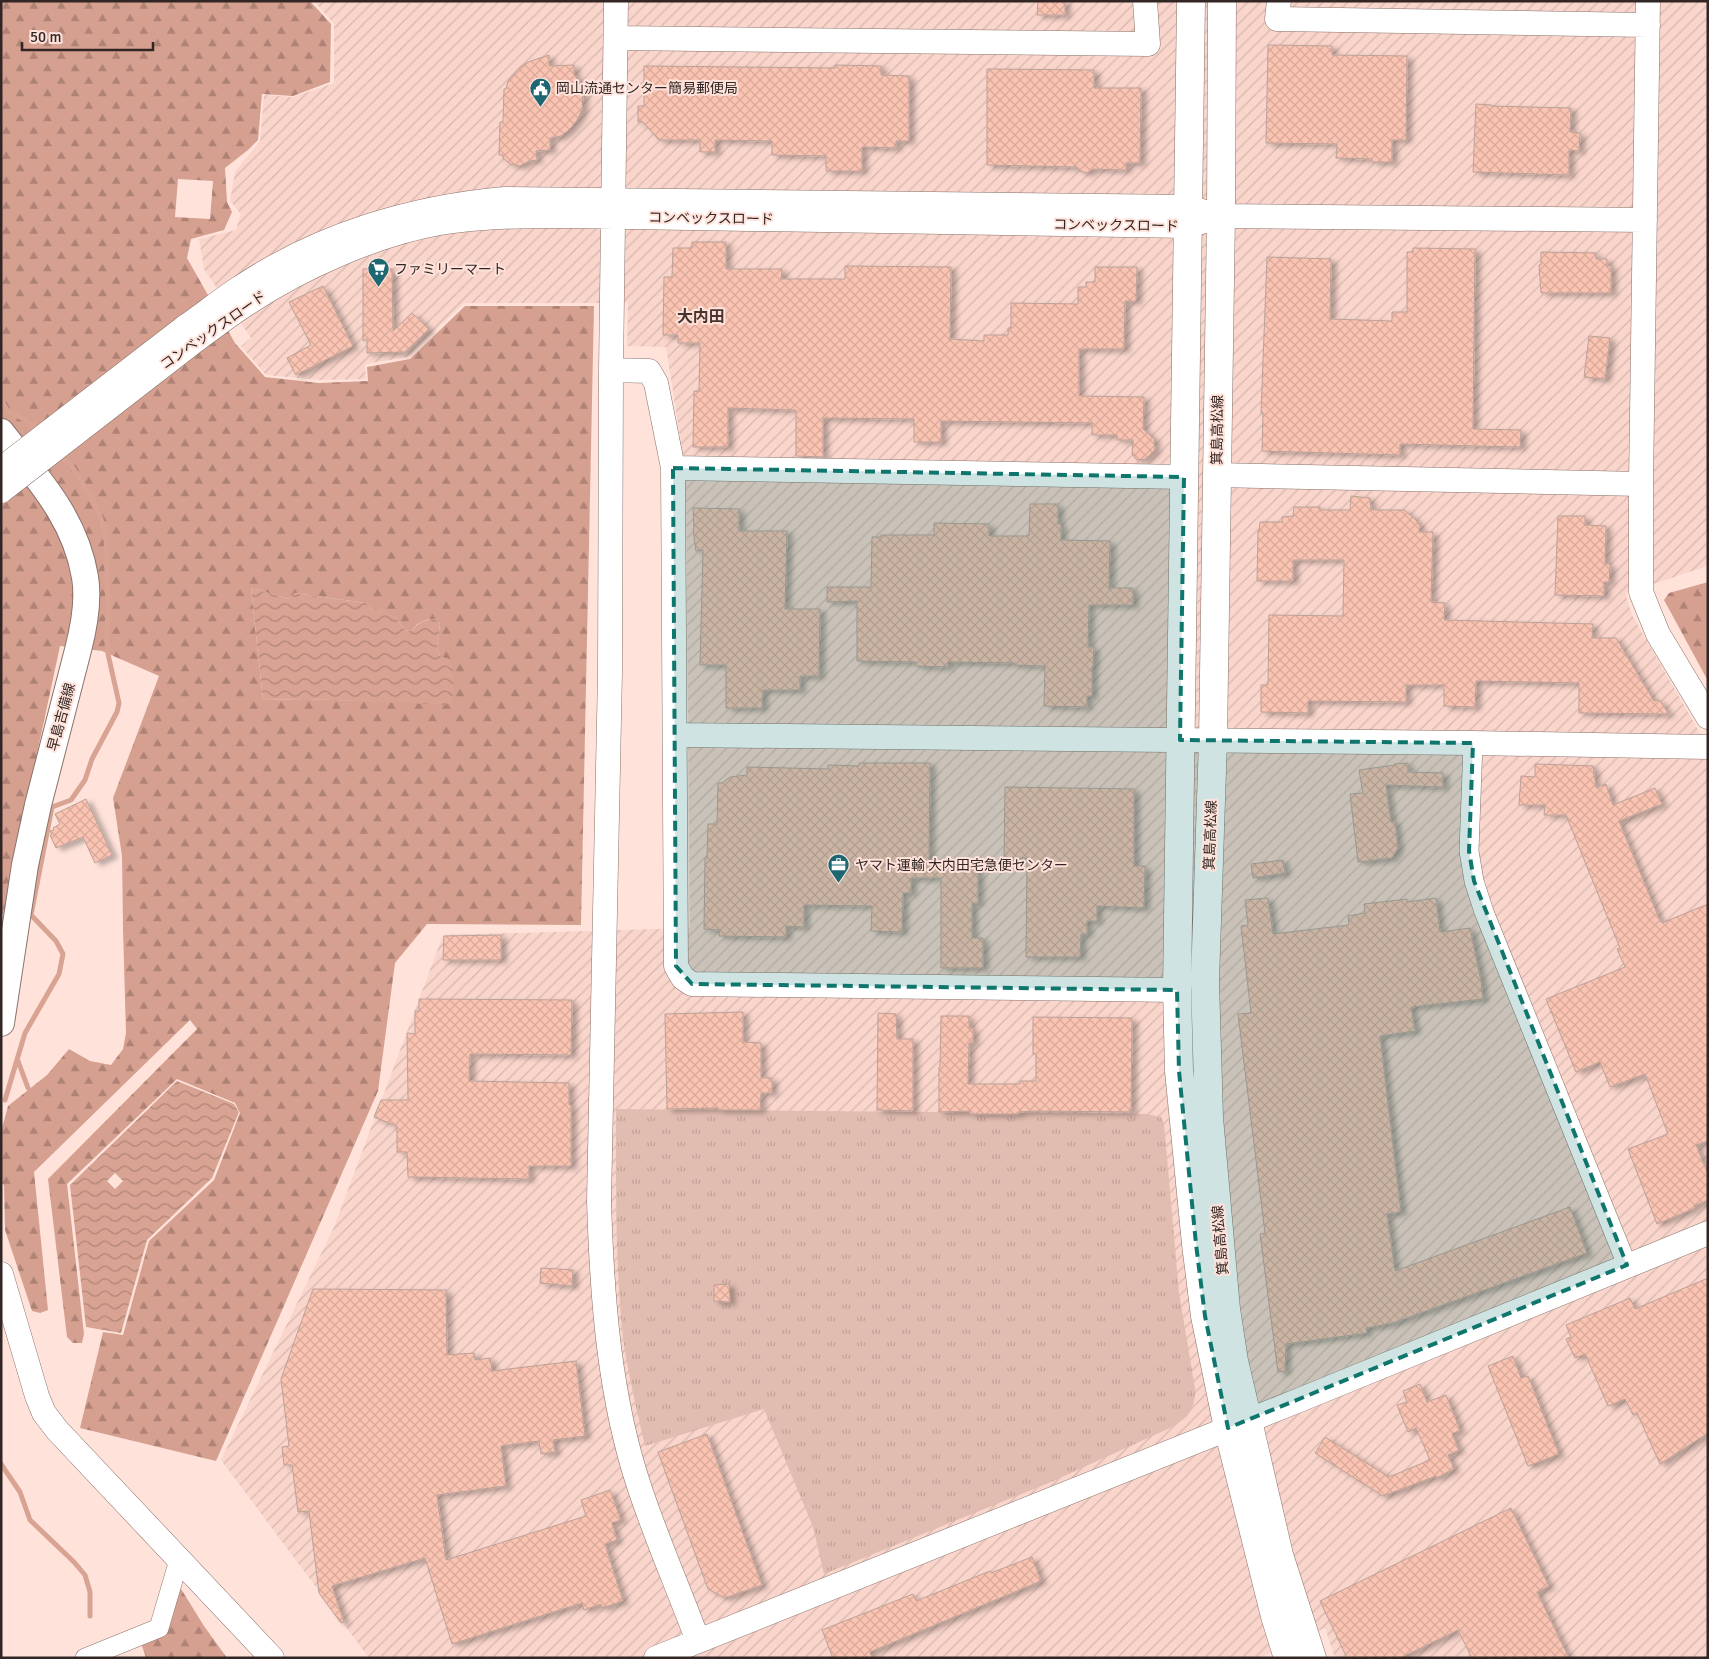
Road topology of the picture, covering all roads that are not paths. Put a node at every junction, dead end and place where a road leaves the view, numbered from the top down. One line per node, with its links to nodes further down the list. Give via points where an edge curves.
1 (616, 1): 8 (street)
2 (1145, 1): 8 (street, via 1148,44)
3 (1191, 1): 10 (main road, 箕島高松線)
4 (1222, 1): 11 (main road, 箕島高松線)
5 (1279, 1): 7 (street, via 1278,19)
6 (1648, 1): 7 (street)
7 (1648, 25): 12 (street)
8 (616, 38): 9 (street)
9 (614, 208): 10 (street, コンベックスロード); 13 (street, コンベックスロード, via 492,200 390,218 289,259 241,286); 14 (street)
10 (1187, 216): 11 (street, コンベックスロード); 19 (main road, 箕島高松線)
11 (1221, 216): 12 (street, コンベックスロード); 18 (main road, 箕島高松線)
12 (1645, 220): 20 (street)
13 (191, 334): 17 (street, コンベックスロード, bridge); 21 (street, コンベックスロード, bridge)
14 (612, 370): 16 (street, via 649,370 656,383); 36 (street, via 610,672 599,1201 601,1264 609,1344 622,1423 640,1488)
15 (1, 432): 28 (main road, 早島吉備線, via 63,513 81,562 86,601 84,626 25,865)
16 (673, 468): 19 (street); 23 (street)
17 (1, 469)
18 (1216, 475): 20 (street); 25 (main road, 箕島高松線)
19 (1184, 477): 24 (main road, 箕島高松線)
20 (1641, 484): 22 (street, via 1641,592 1658,634)
21 (1, 491)
22 (1708, 717)
23 (675, 735): 24 (street); 29 (street, via 676,966 683,978 692,984)
24 (1180, 740): 25 (street); 29 (main road, 箕島高松線)
25 (1213, 740): 26 (street); 34 (main road, 箕島高松線, via 1205,981 1210,1118)
26 (1473, 743): 27 (street); 32 (street, via 1469,851 1474,881)
27 (1708, 747)
28 (4, 989): 30 (main road, 早島吉備線)
29 (1177, 990): 34 (main road, 箕島高松線, via 1179,1071 1205,1316)
30 (1, 1023)
31 (1708, 1233): 32 (street)
32 (1627, 1265): 34 (street)
33 (1, 1274): 35 (street, via 44,1413)
34 (1238, 1424): 36 (street); 40 (main road, 箕島高松線, via 1275,1616); 41 (main road, 箕島高松線)
35 (179, 1560): 37 (street, via 159,1628); 38 (street)
36 (698, 1641): 39 (street)
37 (85, 1658)
38 (272, 1658)
39 (656, 1658)
40 (1288, 1658)
41 (1312, 1658)

